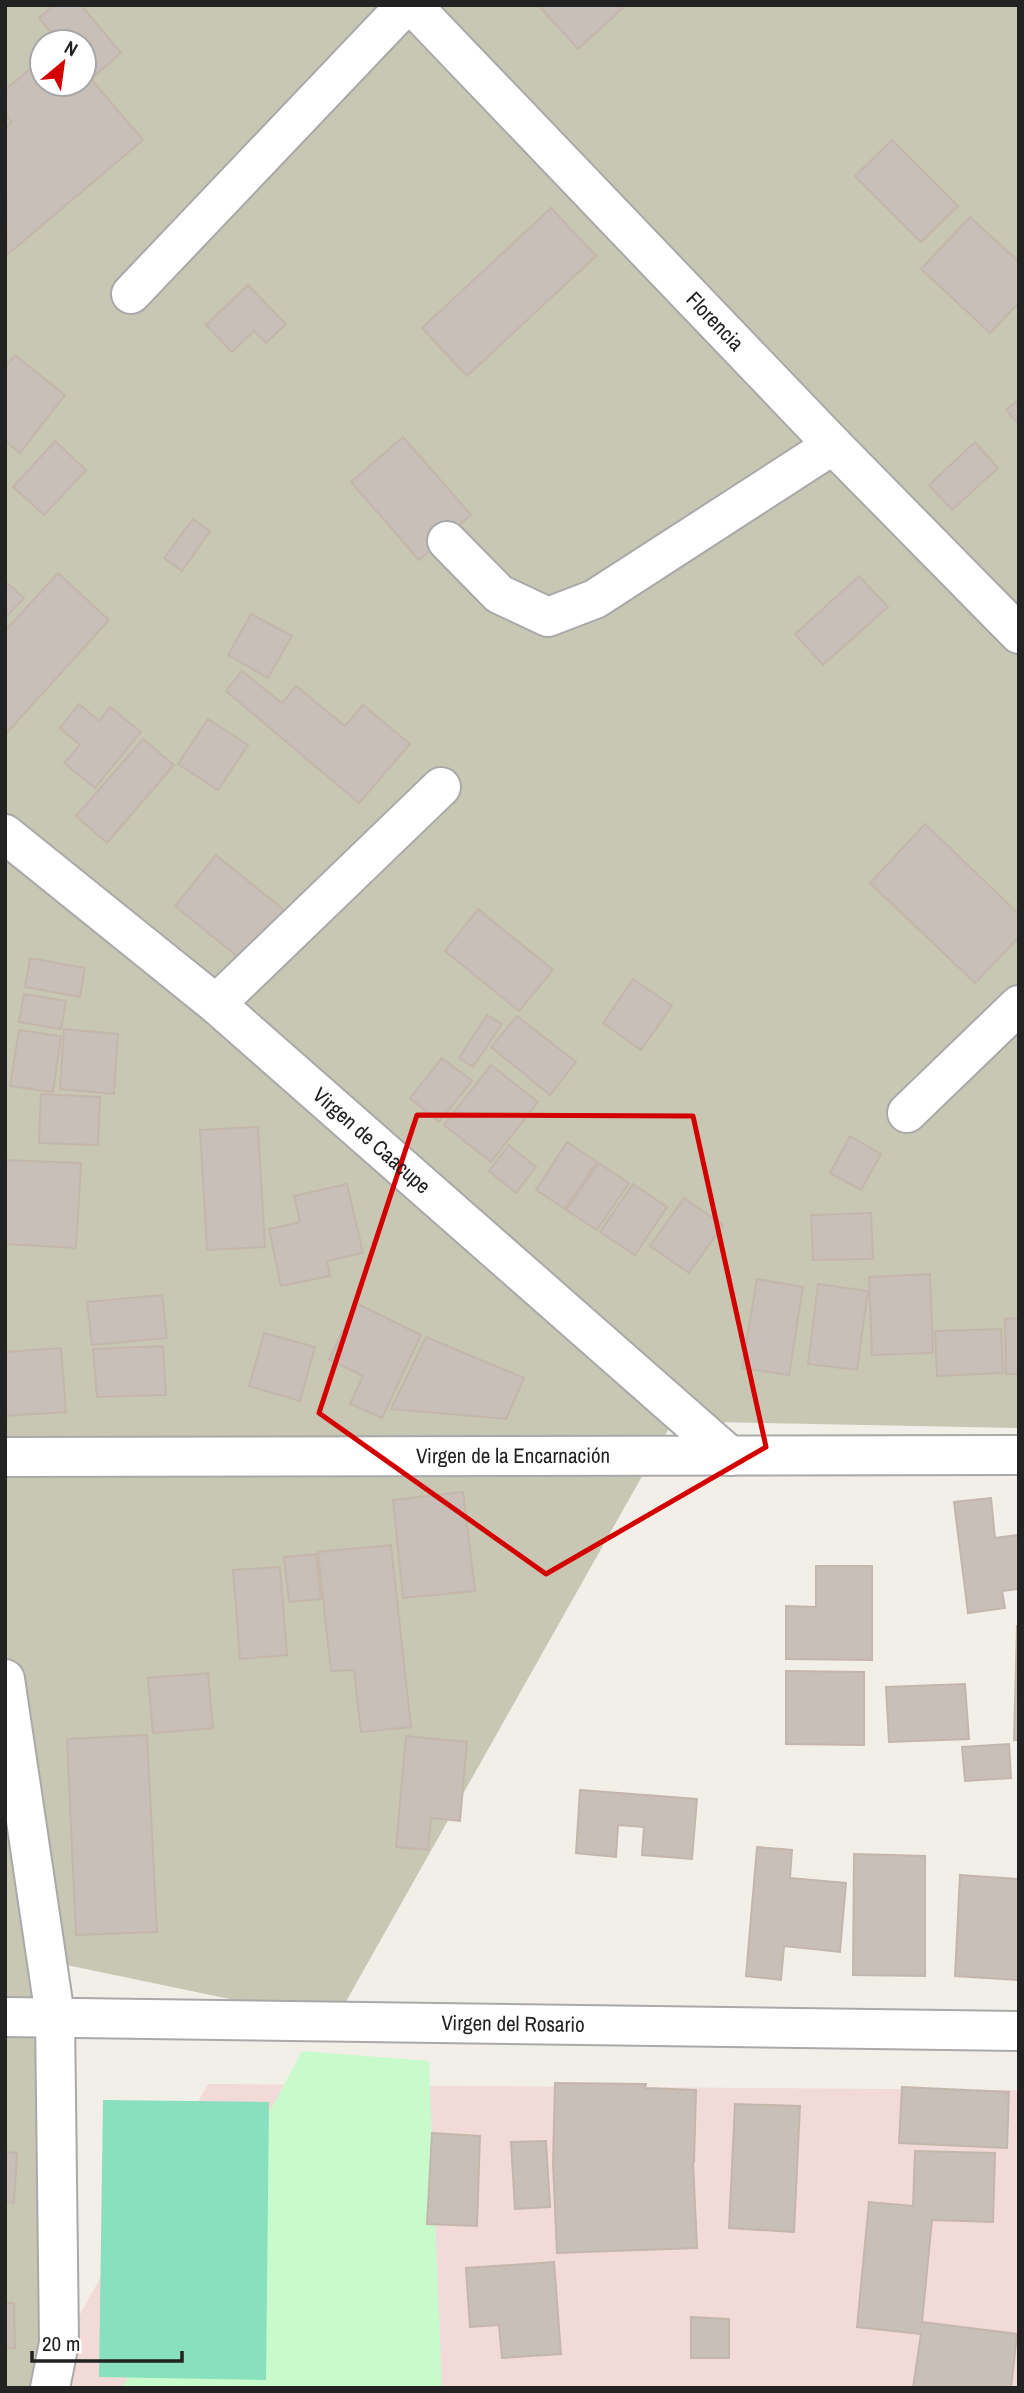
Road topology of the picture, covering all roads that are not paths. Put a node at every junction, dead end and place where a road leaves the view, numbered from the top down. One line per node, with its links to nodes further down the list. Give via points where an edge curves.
1 (406, 5): 3 (street)
2 (412, 5): 4 (street, Florencia)
3 (131, 294)
4 (833, 445): 5 (street, via 617,586 548,617 499,594); 6 (street, Florencia)
5 (447, 541)
6 (1019, 634)
7 (441, 787): 9 (street)
8 (5, 834): 9 (street, Virgen de Caacupe)
9 (216, 1004): 12 (street, Virgen de Caacupe)
10 (1019, 1004): 11 (street)
11 (907, 1113)
12 (730, 1455): 13 (street, Virgen de la Encarnación); 14 (street, Virgen de la Encarnación)
13 (1019, 1455)
14 (5, 1457)
15 (5, 1679): 16 (street)
16 (55, 2016): 17 (street, Virgen del Rosario); 18 (street, Virgen del Rosario); 19 (street, via 59,2343)
17 (5, 2017)
18 (1019, 2031)
19 (50, 2388)

